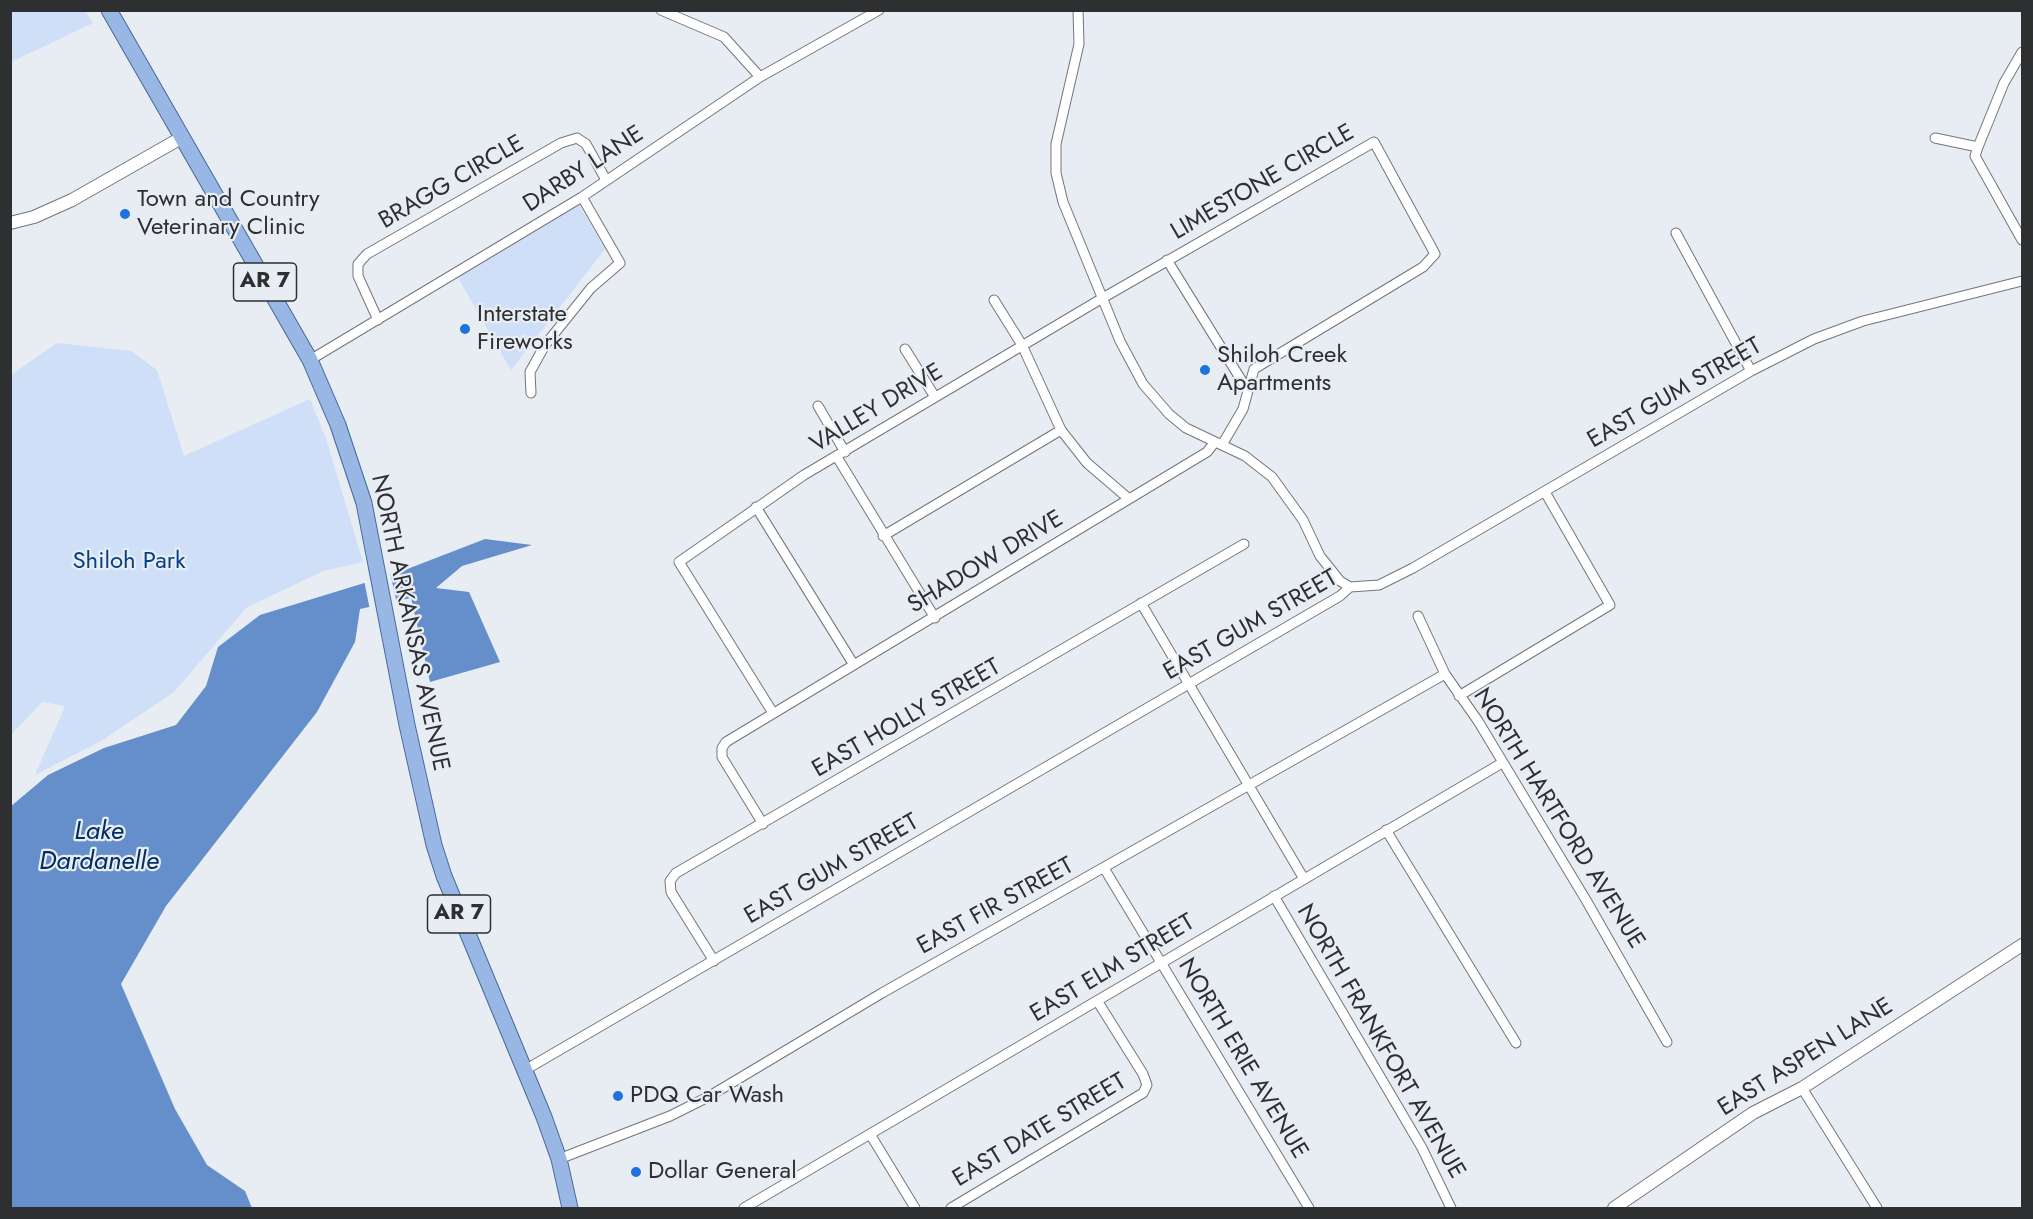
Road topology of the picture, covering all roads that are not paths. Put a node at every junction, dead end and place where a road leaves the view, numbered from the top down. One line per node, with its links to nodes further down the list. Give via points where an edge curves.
1 (109, 10): 7 (main road, NORTH ARKANSAS AVENUE / AR 7)
2 (661, 10): 6 (street, via 724,37)
3 (879, 10): 6 (street, DARBY LANE)
4 (1078, 10): 17 (street, via 1079,44 1056,144 1056,173 1063,202)
5 (2022, 52): 9 (street, via 2004,83)
6 (760, 77): 10 (street, DARBY LANE)
7 (181, 138): 12 (street, via 72,200); 22 (main road, NORTH ARKANSAS AVENUE / AR 7)
8 (1935, 138): 9 (street)
9 (1978, 147): 14 (street, via 1975,156)
10 (606, 180): 11 (street, DARBY LANE); 19 (street, BRAGG CIRCLE, via 586,144 577,138 561,143 367,254 358,264 358,276)
11 (582, 197): 19 (street, DARBY LANE); 25 (street, via 620,263 591,288 545,345 530,372)
12 (10, 223)
13 (1676, 233): 23 (street)
14 (2022, 240)
15 (1167, 260): 17 (street, LIMESTONE CIRCLE); 24 (street, LIMESTONE CIRCLE); 24 (street, LIMESTONE CIRCLE, via 1374,142 1435,254 1424,267 1254,369)
16 (2022, 281): 23 (street, EAST GUM STREET, via 1863,321 1814,339)
17 (1101, 299): 20 (street, VALLEY DRIVE); 29 (street, via 1132,364 1156,402 1186,428)
18 (994, 300): 20 (street)
19 (378, 320): 22 (street, DARBY LANE)
20 (1022, 345): 26 (street, VALLEY DRIVE); 28 (street)
21 (905, 349): 26 (street)
22 (310, 360): 58 (main road, NORTH ARKANSAS AVENUE / AR 7, via 327,396 364,503 434,845)
23 (1751, 370): 31 (street, EAST GUM STREET)
24 (1248, 391): 29 (street, LIMESTONE CIRCLE, via 1243,409)
25 (531, 393)
26 (935, 397): 30 (street, VALLEY DRIVE)
27 (818, 406): 30 (street)
28 (1061, 430): 32 (street, via 1087,463); 34 (street)
29 (1219, 444): 32 (street, SHADOW DRIVE); 36 (street, via 1261,466 1272,477 1303,520 1320,556)
30 (841, 454): 33 (street, VALLEY DRIVE); 34 (street)
31 (1545, 492): 36 (street, EAST GUM STREET, via 1379,585); 43 (street, via 1610,605)
32 (1129, 499): 39 (street, SHADOW DRIVE)
33 (756, 507): 40 (street); 44 (street, VALLEY DRIVE, via 679,562)
34 (883, 536): 39 (street)
35 (1244, 544): 37 (street, EAST HOLLY STREET)
36 (1350, 587): 42 (street, EAST GUM STREET, via 1340,597)
37 (1141, 603): 42 (street, NORTH FRANKFORT AVENUE); 47 (street, EAST HOLLY STREET)
38 (1418, 616): 41 (street, NORTH HARTFORD AVENUE)
39 (935, 618): 40 (street, SHADOW DRIVE)
40 (854, 664): 44 (street, SHADOW DRIVE)
41 (1445, 674): 43 (street, NORTH HARTFORD AVENUE); 46 (street, EAST FIR STREET)
42 (1189, 684): 46 (street, NORTH FRANKFORT AVENUE); 53 (street, EAST GUM STREET)
43 (1459, 696): 45 (street, NORTH HARTFORD AVENUE)
44 (773, 712): 47 (street, SHADOW DRIVE, via 722,748 722,757)
45 (1502, 763): 48 (street, EAST ELM STREET); 56 (street, NORTH HARTFORD AVENUE)
46 (1249, 785): 49 (street, EAST FIR STREET); 50 (street, NORTH FRANKFORT AVENUE)
47 (763, 824): 53 (street, EAST HOLLY STREET, via 676,873 670,881 671,892)
48 (1386, 830): 50 (street, EAST ELM STREET); 57 (street)
49 (1104, 868): 54 (street, NORTH ERIE AVENUE); 61 (street, EAST FIR STREET, via 708,1096 670,1116)
50 (1304, 879): 51 (street, EAST ELM STREET)
51 (1274, 896): 54 (street, EAST ELM STREET); 67 (street, NORTH FRANKFORT AVENUE, via 1422,1148)
52 (2022, 945): 59 (street, EAST ASPEN LANE)
53 (714, 961): 58 (street, EAST GUM STREET)
54 (1162, 964): 55 (street, EAST ELM STREET); 62 (street, NORTH ERIE AVENUE)
55 (1098, 1002): 60 (street, EAST ELM STREET); 66 (street, EAST DATE STREET, via 1143,1074 1147,1085 1143,1093)
56 (1667, 1042)
57 (1516, 1043)
58 (525, 1070): 61 (main road, NORTH ARKANSAS AVENUE / AR 7)
59 (1802, 1088): 68 (street, EAST ASPEN LANE, via 1753,1113); 69 (street)
60 (870, 1134): 64 (street, EAST ELM STREET); 65 (street)
61 (559, 1160): 63 (main road, NORTH ARKANSAS AVENUE / AR 7)
62 (1309, 1208)
63 (570, 1209)
64 (744, 1209)
65 (915, 1209)
66 (951, 1209)
67 (1451, 1209)
68 (1614, 1209)
69 (1877, 1209)

